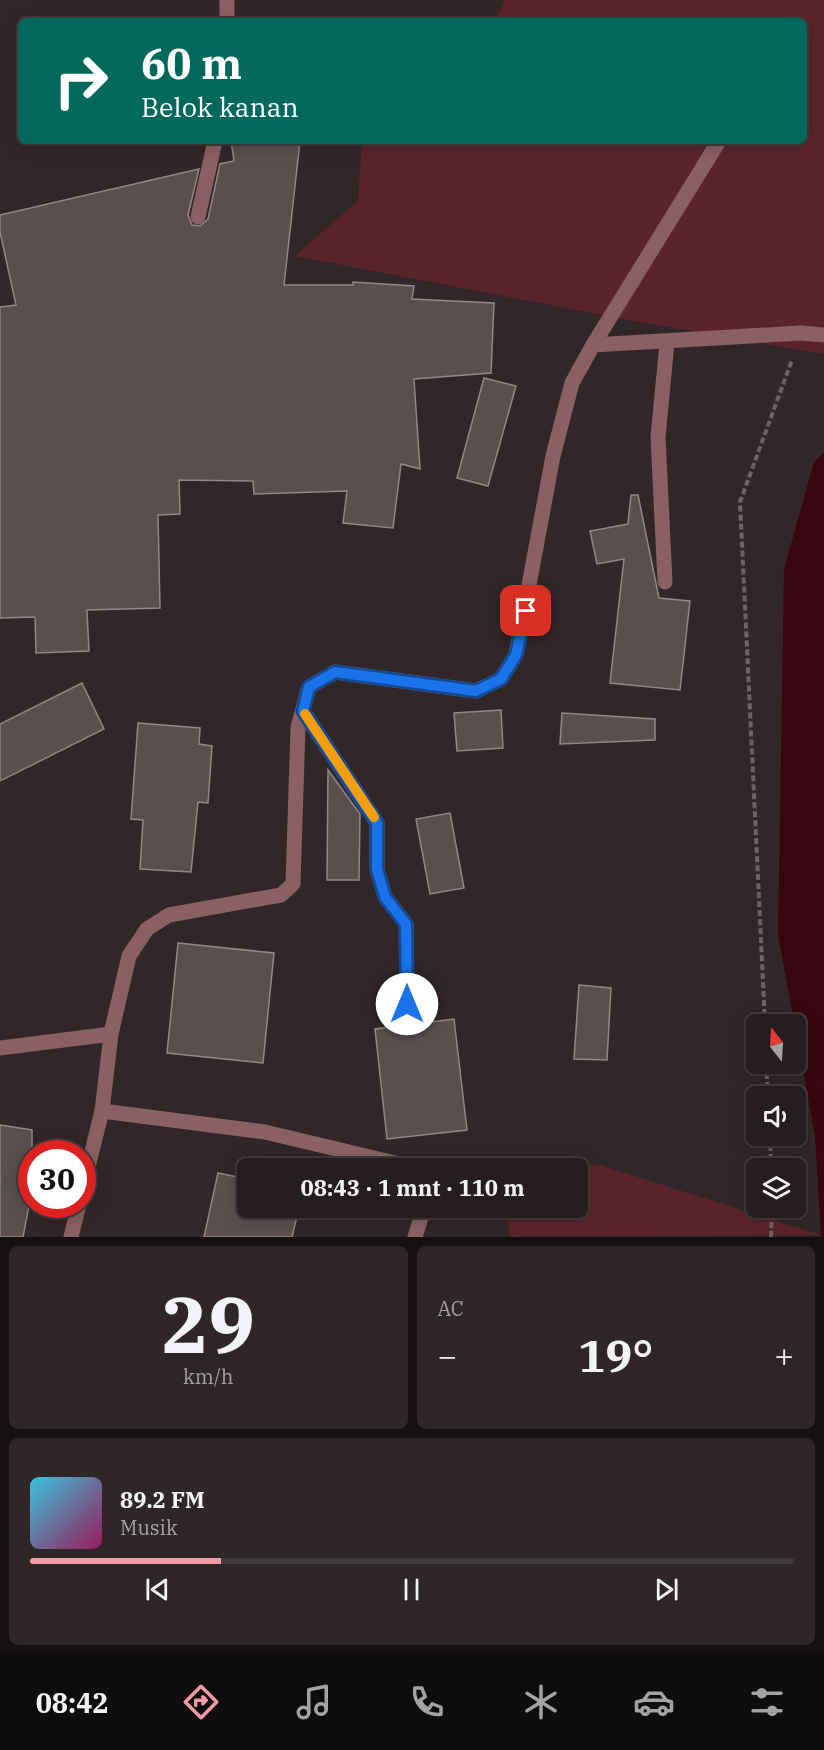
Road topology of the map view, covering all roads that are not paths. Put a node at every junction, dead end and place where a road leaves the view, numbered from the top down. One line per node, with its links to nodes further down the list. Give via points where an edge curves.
1 (226, 0): 2 (street)
2 (227, 18)
3 (213, 144): 5 (street)
4 (717, 144): 8 (street)
5 (198, 217)
6 (824, 335): 7 (street, via 801,333)
7 (667, 343): 8 (street); 9 (street, via 658,437)
8 (593, 345): 10 (street, via 572,383 553,456 516,655 501,679 476,691 335,672 309,687)
9 (665, 582)
10 (303, 711): 11 (street, via 377,823 377,869 385,897 406,924); 12 (street, via 298,727 293,884 281,895 170,915 147,929 129,956)
11 (407, 1004)
12 (111, 1034): 13 (street); 14 (street)
13 (0, 1048)
14 (102, 1111): 15 (street); 16 (street, via 265,1132)
15 (95, 1140)
16 (374, 1158)
17 (76, 1218): 19 (street)
18 (421, 1218): 20 (street)
19 (71, 1237)
20 (415, 1237)

